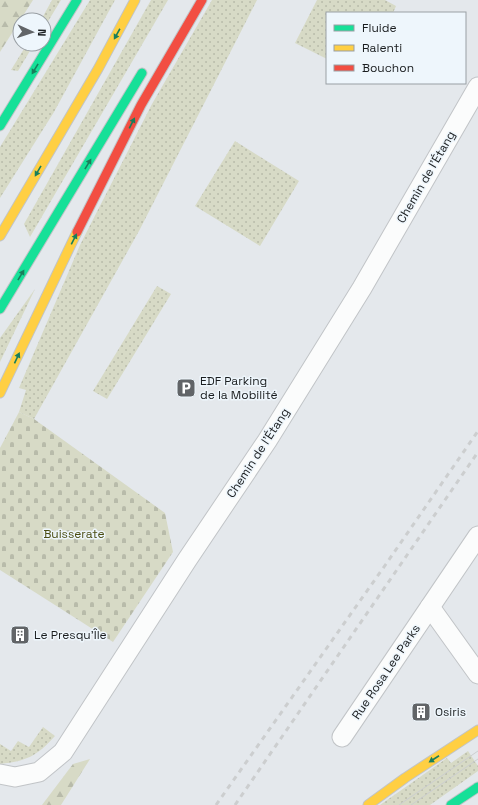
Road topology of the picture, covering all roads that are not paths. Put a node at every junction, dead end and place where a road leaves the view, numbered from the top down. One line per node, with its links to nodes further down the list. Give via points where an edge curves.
1 (77, 0): 6 (main road, one-way to 6)
2 (135, 0): 7 (main road, one-way to 7, via 98,69)
3 (202, 0): 9 (main road, one-way to 3, via 56,274 138,112)
4 (146, 67): 8 (main road, one-way to 4)
5 (478, 87): 15 (street, Chemin de l'Étang, via 362,288 267,440 63,752 39,772 15,777)
6 (0, 126)
7 (0, 236)
8 (0, 308)
9 (0, 393)
10 (478, 536): 11 (street, Rue Rosa Lee Parks)
11 (430, 607): 12 (street); 14 (street, Rue Rosa Lee Parks)
12 (478, 674)
13 (478, 730): 17 (main road, one-way to 17)
14 (342, 737)
15 (0, 774)
16 (478, 787): 18 (main road)
17 (368, 805)
18 (451, 805)

